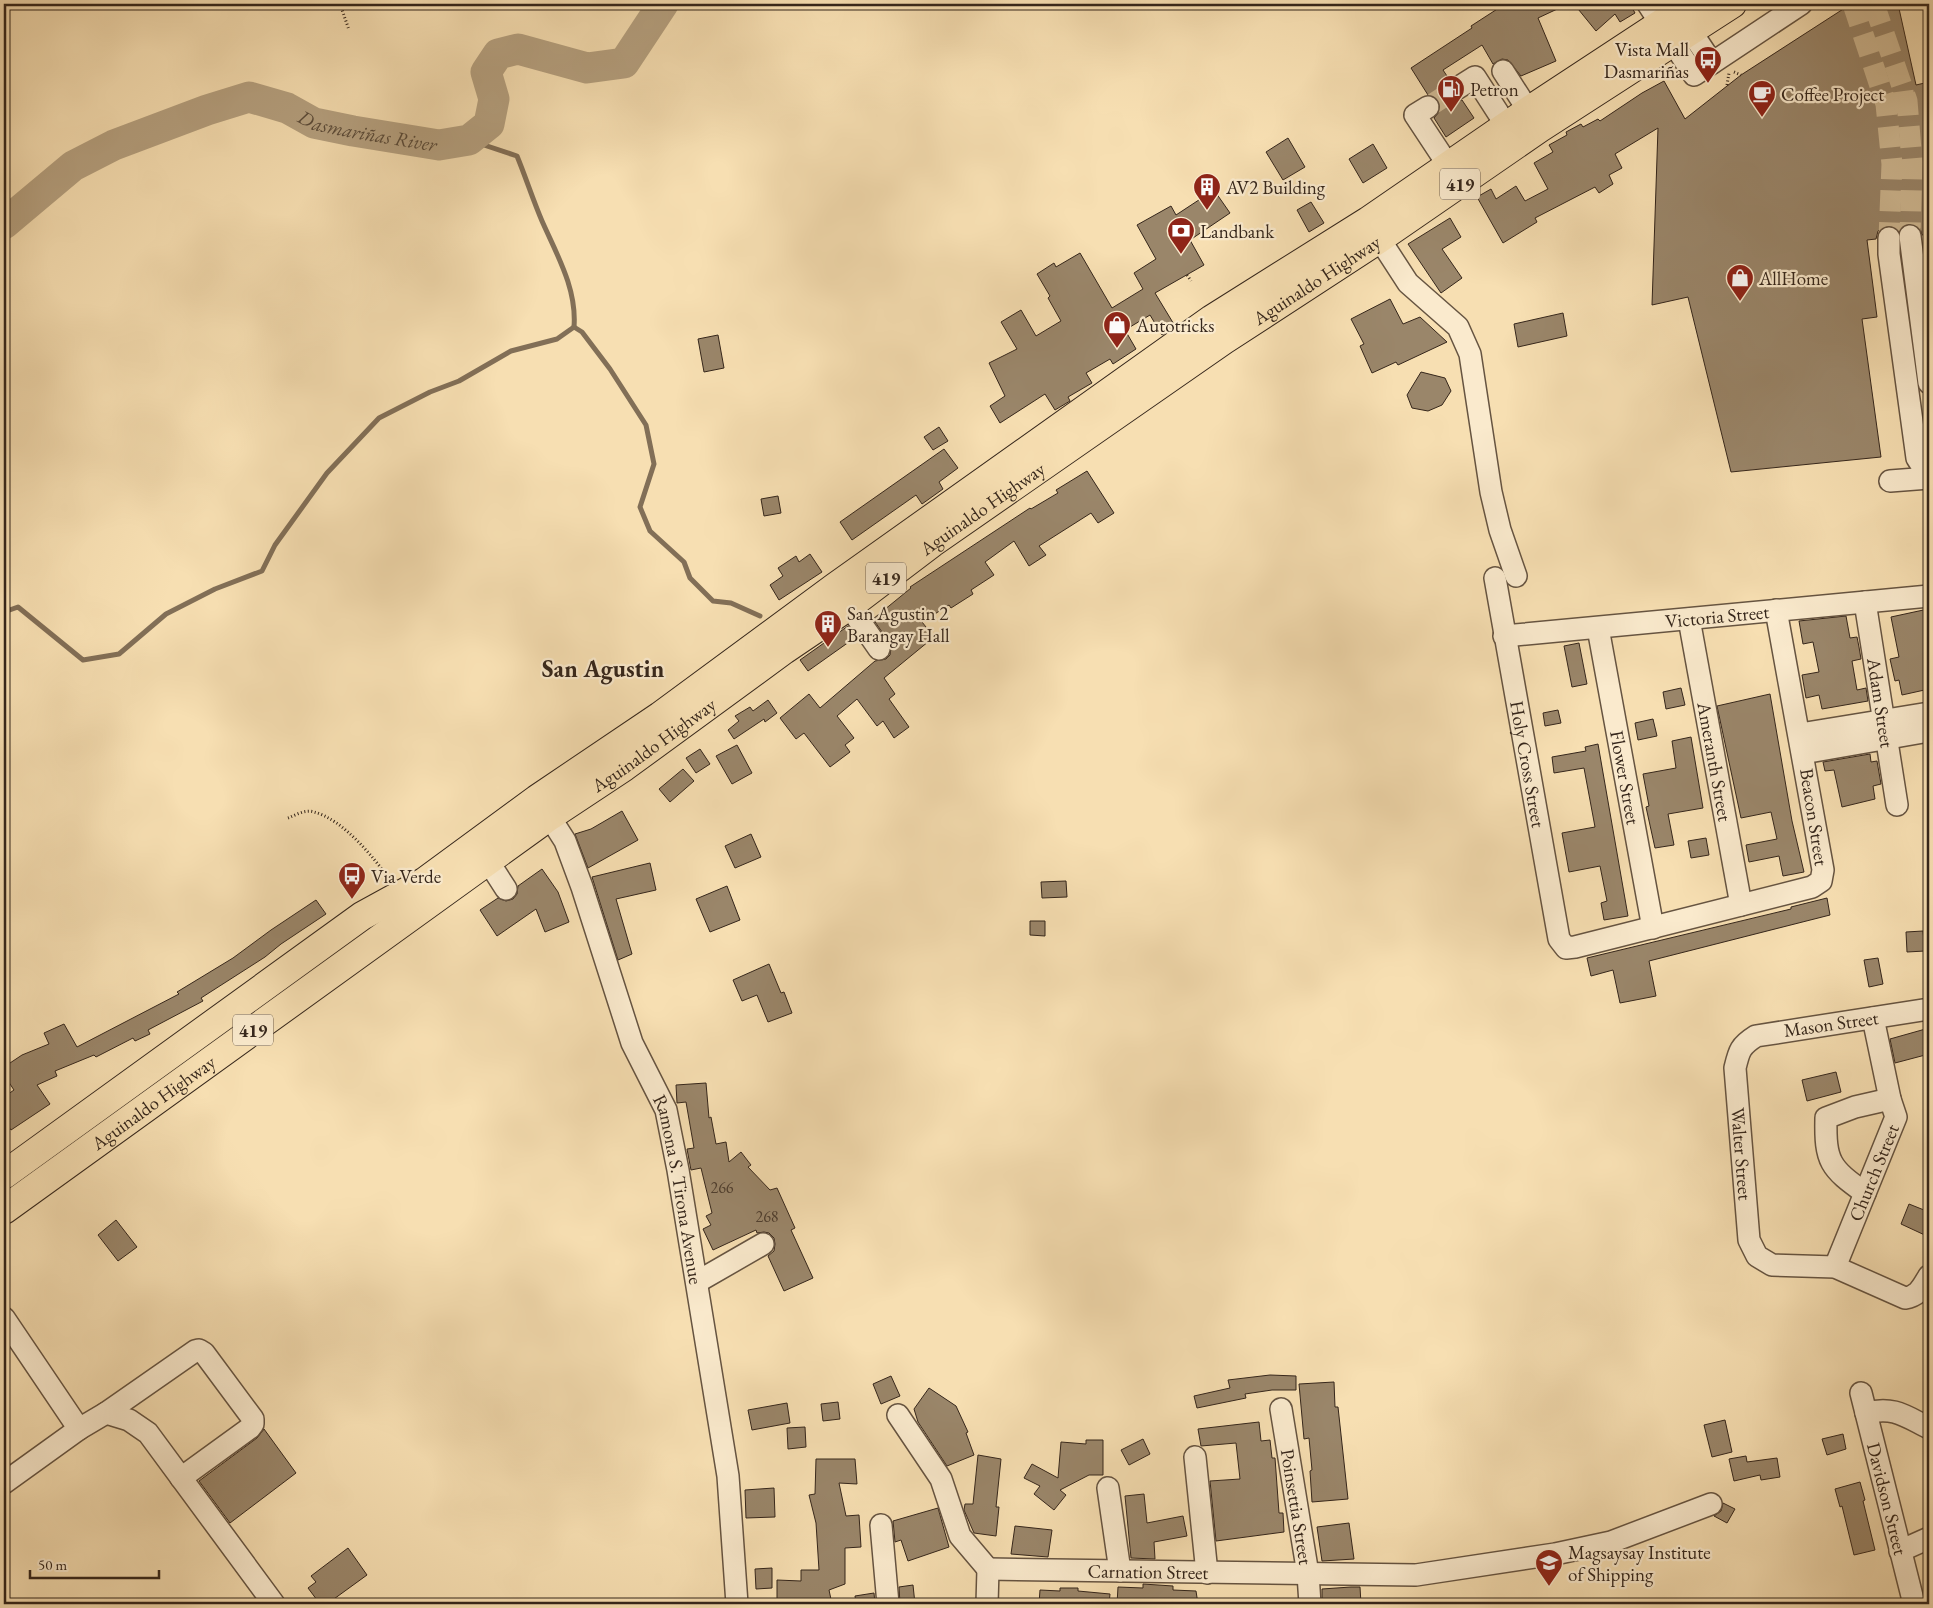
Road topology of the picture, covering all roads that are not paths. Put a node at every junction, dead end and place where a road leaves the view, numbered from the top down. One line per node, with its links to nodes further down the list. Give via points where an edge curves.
1 (1732, 4): 3 (highway, Aguinaldo Highway / 419)
2 (1801, 4): 3 (street, via 1712,63)
3 (1672, 20): 7 (highway, Aguinaldo Highway / 419)
4 (1503, 71): 7 (street)
5 (1456, 89): 7 (street, via 1475,77 1502,117)
6 (1428, 108): 8 (street, via 1415,115)
7 (1523, 127): 8 (highway, Aguinaldo Highway / 419); 9 (highway, Aguinaldo Highway / 419)
8 (1448, 165): 9 (highway, Aguinaldo Highway / 419)
9 (1373, 230): 13 (highway, Aguinaldo Highway / 419, via 1218,330); 19 (street, Holy Cross Street, via 1408,283 1458,327 1470,354 1490,492 1500,530 1505,577)
10 (1929, 383): 11 (street, via 1900,237 1889,254 1917,458)
11 (1929, 478): 12 (street)
12 (1890, 481)
13 (842, 596): 20 (street); 26 (highway, Aguinaldo Highway / 419, via 784,650 624,766)
14 (1929, 596): 15 (street, Victoria Street)
15 (1865, 602): 16 (street, Victoria Street); 22 (street, Adam Street)
16 (1776, 610): 17 (street, Victoria Street); 24 (street, Beacon Street)
17 (1689, 619): 18 (street, Victoria Street); 29 (street, Ameranth Street)
18 (1598, 628): 19 (street, Victoria Street); 30 (street, Flower Street)
19 (1504, 636): 31 (street, Holy Cross Street, via 1559,939)
20 (879, 649)
21 (1929, 713): 22 (street)
22 (1885, 728): 23 (street); 24 (street); 25 (street, Adam Street)
23 (1929, 730)
24 (1801, 743): 29 (street, Beacon Street, via 1823,876 1812,887)
25 (1897, 805)
26 (544, 808): 27 (highway, Aguinaldo Highway / 419); 36 (highway, Aguinaldo Highway / 419, via 362,916); 41 (street, Ramona S. Tirona Avenue, via 565,841 632,1043 666,1110)
27 (488, 861): 28 (street); 36 (highway, Aguinaldo Highway / 419)
28 (506, 889)
29 (1741, 905): 30 (street, Beacon Street)
30 (1653, 928): 31 (street, Beacon Street)
31 (1566, 948)
32 (1929, 1009): 33 (street, Mason Street)
33 (1873, 1018): 34 (street, Mason Street, via 1756,1036); 35 (street, Church Street)
34 (1739, 1050): 39 (street, Walter Street, via 1735,1068 1749,1240 1757,1256 1772,1265)
35 (1890, 1099): 37 (street, Church Street, via 1896,1117); 37 (street, via 1826,1118 1830,1162 1842,1177)
36 (7, 1184)
37 (1865, 1193): 39 (street, Church Street)
38 (763, 1244): 41 (street)
39 (1835, 1267): 40 (street, via 1905,1298 1919,1293)
40 (1929, 1276)
41 (696, 1282): 61 (street, Ramona S. Tirona Avenue, via 728,1476)
42 (4, 1318): 47 (street)
43 (1281, 1409): 59 (street, Poinsettia Street)
44 (106, 1413): 47 (street); 49 (street, via 129,1420 148,1433); 49 (street, via 195,1351 204,1353 253,1424)
45 (898, 1415): 56 (street, via 941,1479 960,1536)
46 (1929, 1428): 55 (street, Davidson Street, via 1894,1410 1877,1410 1863,1403)
47 (79, 1429): 50 (street)
48 (1195, 1457): 58 (street)
49 (181, 1478): 60 (street)
50 (4, 1483)
51 (1108, 1488): 57 (street)
52 (1711, 1504): 59 (street, Carnation Street, via 1611,1542 1555,1554 1416,1575)
53 (881, 1525): 62 (street)
54 (1929, 1538): 55 (street)
55 (1900, 1551): 65 (street, Davidson Street)
56 (988, 1569): 57 (street, Carnation Street); 63 (street)
57 (1120, 1571): 58 (street, Carnation Street)
58 (1207, 1573): 59 (street, Carnation Street)
59 (1308, 1574): 64 (street, Poinsettia Street)
60 (274, 1604)
61 (737, 1604)
62 (888, 1604)
63 (987, 1604)
64 (1310, 1604)
65 (1914, 1604)

